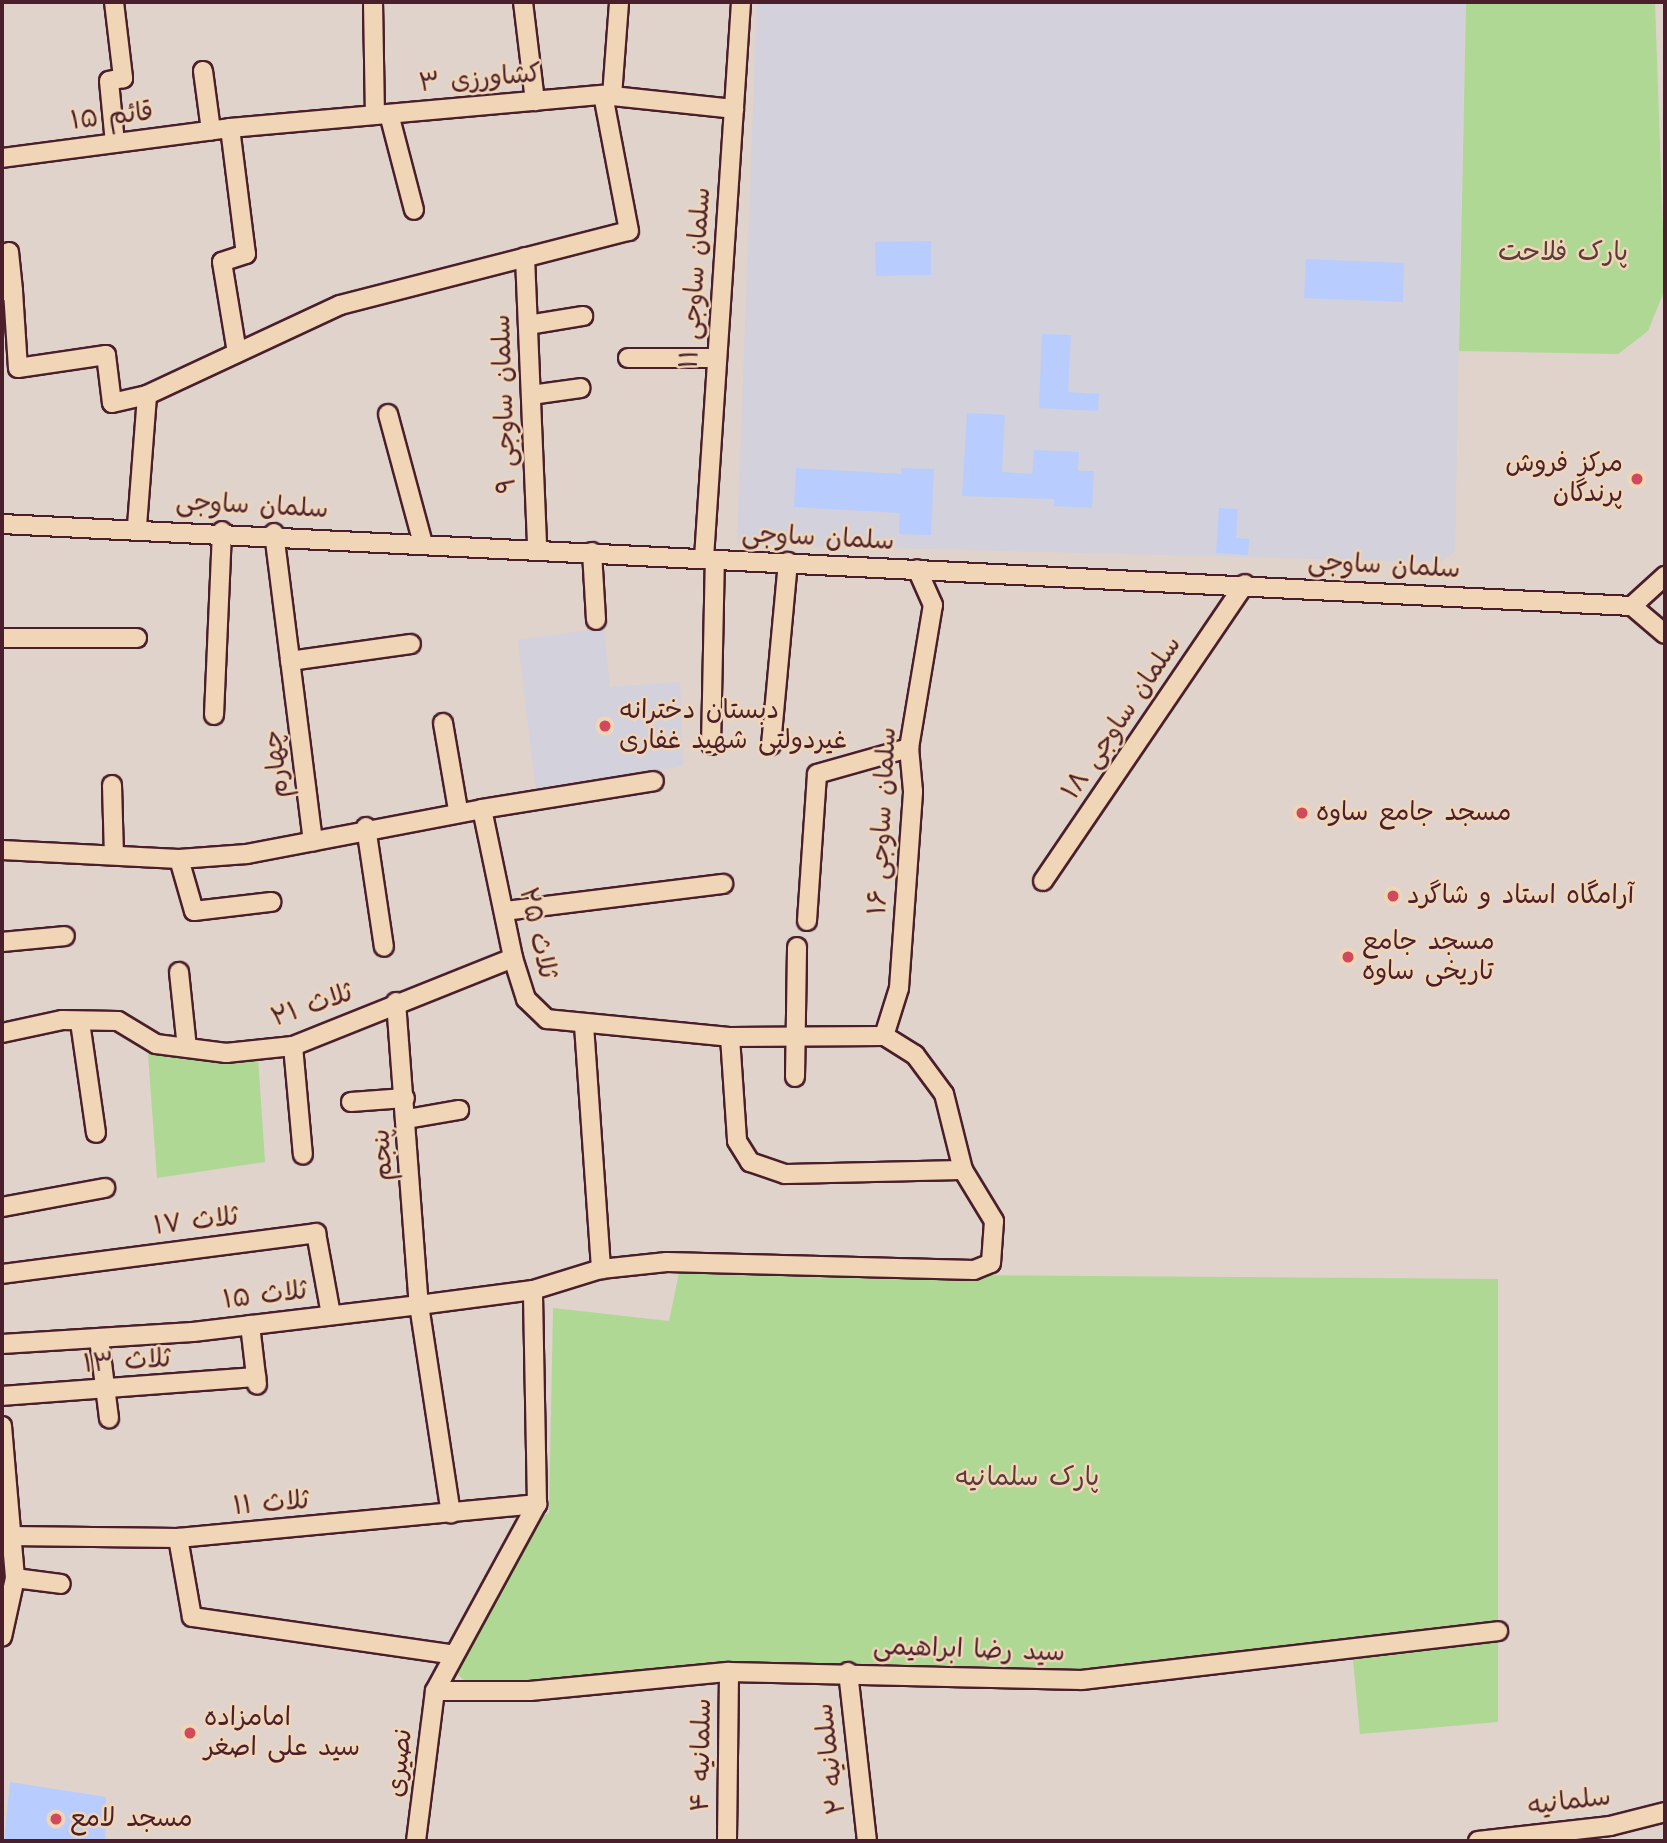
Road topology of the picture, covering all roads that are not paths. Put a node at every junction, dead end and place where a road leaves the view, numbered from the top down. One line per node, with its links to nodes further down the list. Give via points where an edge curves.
1 (114, 2): 13 (street, via 123,78 109,81)
2 (373, 2): 10 (street)
3 (523, 2): 8 (street)
4 (619, 2): 7 (street)
5 (741, 2): 9 (street, سلمان ساوجی ۱۱)
6 (203, 71): 12 (street)
7 (607, 95): 8 (street, کشاورزی ۳); 9 (street, کشاورزی ۳); 17 (street, via 629,231)
8 (535, 101): 10 (street, کشاورزی ۳)
9 (734, 108): 23 (street, سلمان ساوجی ۱۱)
10 (382, 115): 11 (street, کشاورزی ۳); 15 (street)
11 (230, 128): 12 (street, قائم ۱۵); 21 (street, via 246,254 222,262)
12 (211, 131): 13 (street, قائم ۱۵)
13 (116, 143): 14 (street, قائم ۱۵)
14 (2, 158)
15 (414, 210)
16 (9, 252): 18 (street)
17 (525, 257): 20 (street, سلمان ساوجی ۹); 21 (street, via 340,305)
18 (7, 291): 25 (street, via 18,368 106,355 112,402)
19 (583, 316): 20 (street)
20 (528, 325): 26 (street, سلمان ساوجی ۹)
21 (237, 353): 25 (street)
22 (628, 358): 23 (street)
23 (717, 358): 35 (street, سلمان ساوجی ۱۱)
24 (581, 388): 26 (street)
25 (147, 395): 29 (street)
26 (531, 395): 33 (street, سلمان ساوجی ۹)
27 (388, 414): 32 (street)
28 (2, 524): 29 (street, سلمان ساوجی)
29 (137, 526): 30 (street, سلمان ساوجی)
30 (222, 531): 31 (street, سلمان ساوجی); 47 (street)
31 (275, 533): 32 (street, سلمان ساوجی); 46 (street, چهارم)
32 (423, 544): 33 (street, سلمان ساوجی)
33 (537, 549): 34 (street, سلمان ساوجی)
34 (592, 552): 35 (street, سلمان ساوجی); 41 (street)
35 (709, 559): 36 (street, سلمان ساوجی); 49 (street, سلمان ساوجی ۱۱)
36 (788, 562): 37 (street, سلمان ساوجی); 50 (street)
37 (918, 569): 39 (street, سلمان ساوجی); 51 (street, سلمان ساوجی ۱۶, via 933,605)
38 (1665, 576): 40 (street)
39 (1245, 584): 40 (street, سلمان ساوجی); 61 (street, سلمان ساوجی ۱۸)
40 (1632, 606): 42 (street)
41 (596, 620)
42 (1665, 634)
43 (2, 638): 44 (street)
44 (137, 638)
45 (411, 645): 46 (street)
46 (292, 670): 57 (street, چهارم)
47 (214, 715)
48 (443, 723): 55 (street)
49 (711, 745)
50 (771, 745)
51 (909, 748): 65 (street, via 817,774); 77 (street, سلمان ساوجی ۱۶, via 912,791 899,988)
52 (654, 781): 54 (street)
53 (112, 785): 59 (street)
54 (482, 809): 55 (street); 64 (street, ثلاث ۲۵)
55 (458, 810): 56 (street)
56 (366, 828): 57 (street); 68 (street)
57 (313, 842): 60 (street)
58 (2, 850): 59 (street)
59 (114, 855): 60 (street)
60 (179, 859): 63 (street, via 194,911)
61 (1043, 881)
62 (723, 884): 64 (street)
63 (271, 902)
64 (505, 911): 70 (street, ثلاث ۲۵)
65 (807, 921)
66 (65, 936): 67 (street)
67 (2, 942)
68 (384, 947)
69 (797, 947): 76 (street)
70 (513, 958): 72 (street, ثلاث ۲۱); 74 (street, ثلاث ۲۵, via 526,999 547,1019)
71 (179, 972): 80 (street)
72 (396, 1002): 79 (street, ثلاث ۲۱); 82 (street, پنجم)
73 (80, 1022): 75 (street, ثلاث ۲۱); 80 (street, ثلاث ۲۱, via 118,1021 156,1044); 86 (street)
74 (583, 1025): 78 (street, ثلاث ۲۵); 91 (street)
75 (2, 1032)
76 (794, 1036): 77 (street, ثلاث ۲۵); 78 (street, ثلاث ۲۵); 81 (street)
77 (884, 1036): 88 (street, via 915,1055 936,1080)
78 (730, 1037): 88 (street, via 737,1142 750,1162 785,1174)
79 (293, 1046): 80 (street, ثلاث ۲۱, via 226,1053); 87 (street)
80 (187, 1048)
81 (796, 1077)
82 (405, 1098): 83 (street); 85 (street, پنجم)
83 (351, 1102)
84 (459, 1110): 85 (street)
85 (407, 1119): 94 (street, پنجم)
86 (96, 1133)
87 (303, 1154)
88 (963, 1170): 91 (street, ثلاث ۱۵, via 994,1221 991,1263 974,1270 667,1262)
89 (106, 1188): 90 (street)
90 (2, 1207)
91 (601, 1269): 93 (street, ثلاث ۱۵)
92 (2, 1274): 95 (street, ثلاث ۱۷, via 316,1233)
93 (533, 1290): 94 (street, ثلاث ۱۵); 104 (street)
94 (419, 1305): 95 (street, ثلاث ۱۵); 105 (street, پنجم)
95 (331, 1315): 96 (street, ثلاث ۱۵)
96 (250, 1325): 97 (street, ثلاث ۱۵); 99 (street, ثلاث ۱۳, via 257,1381)
97 (99, 1339): 98 (street, ثلاث ۱۵); 99 (street)
98 (2, 1344)
99 (106, 1390): 100 (street, ثلاث ۱۳); 101 (street)
100 (2, 1396)
101 (109, 1418)
102 (2, 1426): 103 (street)
103 (4, 1483): 106 (street)
104 (537, 1504): 105 (street, ثلاث ۱۱); 112 (street, نصیری)
105 (451, 1514): 107 (street, ثلاث ۱۱)
106 (9, 1536): 107 (street, ثلاث ۱۱); 108 (street)
107 (178, 1538): 112 (street, via 192,1617)
108 (15, 1578): 109 (street); 111 (street)
109 (61, 1584)
110 (1498, 1631): 114 (street, سید رضا ابراهیمی, via 1082,1680)
111 (2, 1637)
112 (450, 1654): 115 (street, نصیری)
113 (729, 1672): 114 (street, سید رضا ابراهیمی); 115 (street, سید رضا ابراهیمی, via 530,1691); 117 (street, سلمانیه ۴)
114 (848, 1672): 119 (street, سلمانیه ۲)
115 (435, 1691): 118 (street, نصیری)
116 (1665, 1812): 120 (street, سلمانیه, via 1610,1826)
117 (727, 1839)
118 (416, 1841)
119 (867, 1841)
120 (1478, 1841)

